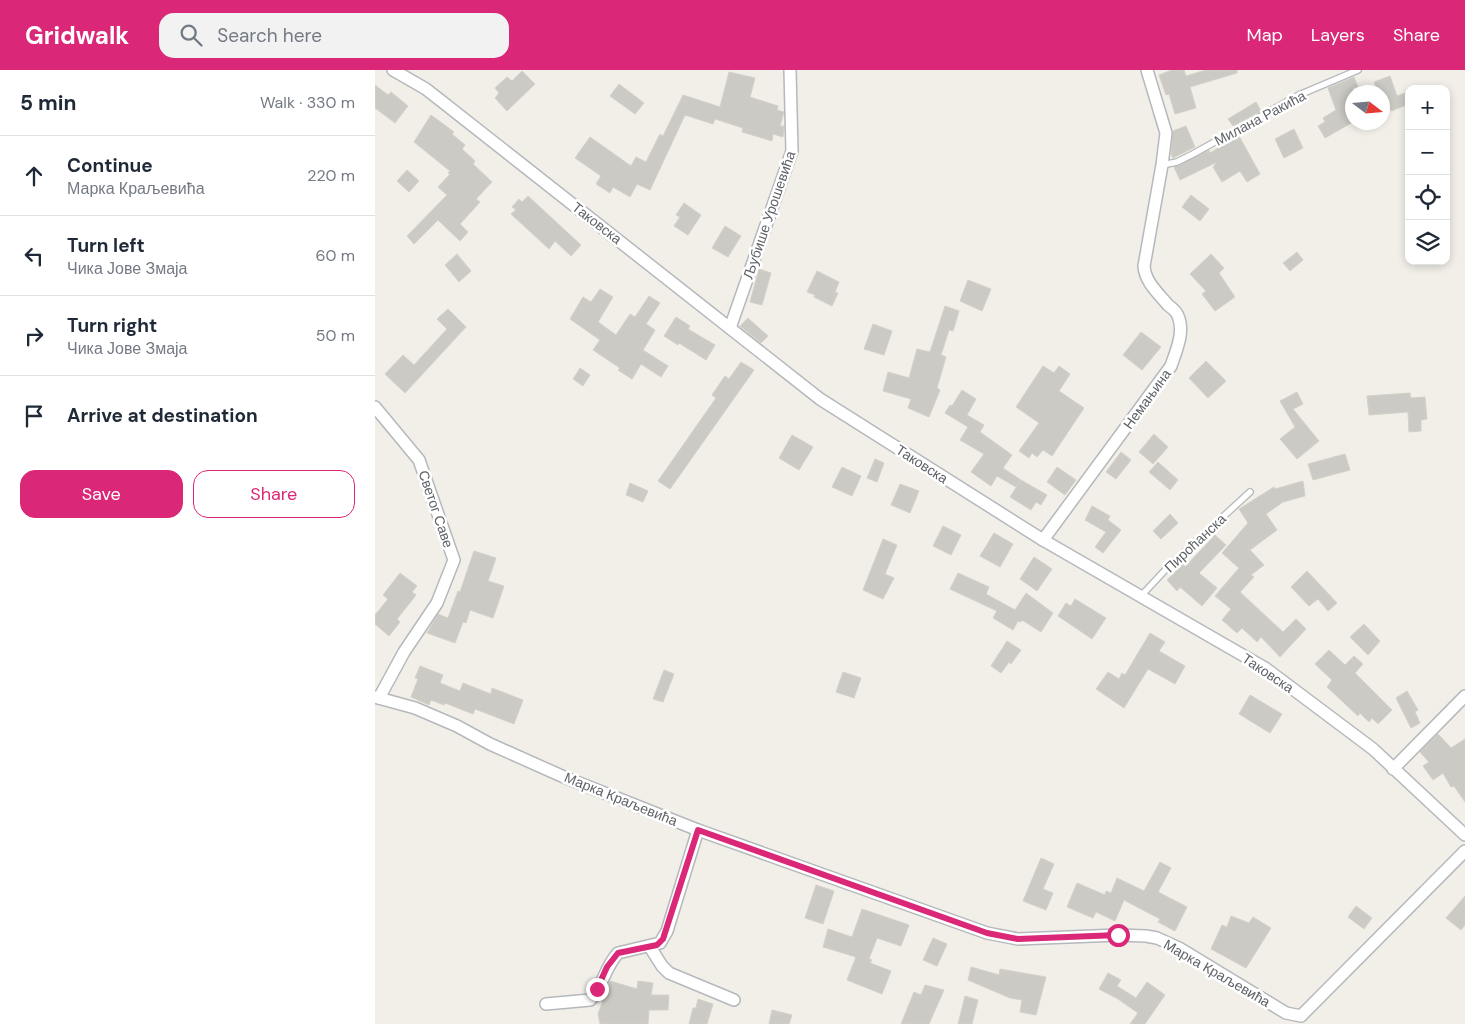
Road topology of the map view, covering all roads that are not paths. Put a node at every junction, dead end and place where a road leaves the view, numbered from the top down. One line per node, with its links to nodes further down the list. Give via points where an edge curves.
1 (393, 70): 6 (street, Таковска, via 426,90)
2 (791, 70): 6 (street, Љубише Урошевића, via 792,151)
3 (1147, 70): 5 (street, Немањина, via 1166,133)
4 (1358, 70): 5 (lane, Милана Ракића, via 1299,95 1177,162)
5 (1162, 165): 9 (street, Немањина, via 1144,273 1179,317 1178,346 1171,366)
6 (730, 328): 9 (street, Таковска, via 820,398)
7 (375, 407): 12 (street, Светог Саве, via 419,460 454,560 437,603)
8 (1250, 492): 10 (lane, Пироћанска)
9 (1043, 540): 10 (street, Таковска)
10 (1141, 596): 13 (street, Таковска, via 1265,668 1373,749)
11 (1465, 696): 13 (street)
12 (377, 698): 14 (street, Марка Краљевића, via 415,708 564,777)
13 (1393, 769): 15 (street, Таковска)
14 (698, 830): 16 (street, Марка Краљевића, via 1006,938 1118,935 1157,938 1286,1013 1301,1016); 17 (street, via 667,931 660,943)
15 (1465, 835)
16 (1465, 851)
17 (650, 946): 18 (street, via 669,973); 19 (street, via 618,953 590,1000)
18 (734, 1000)
19 (546, 1004)

